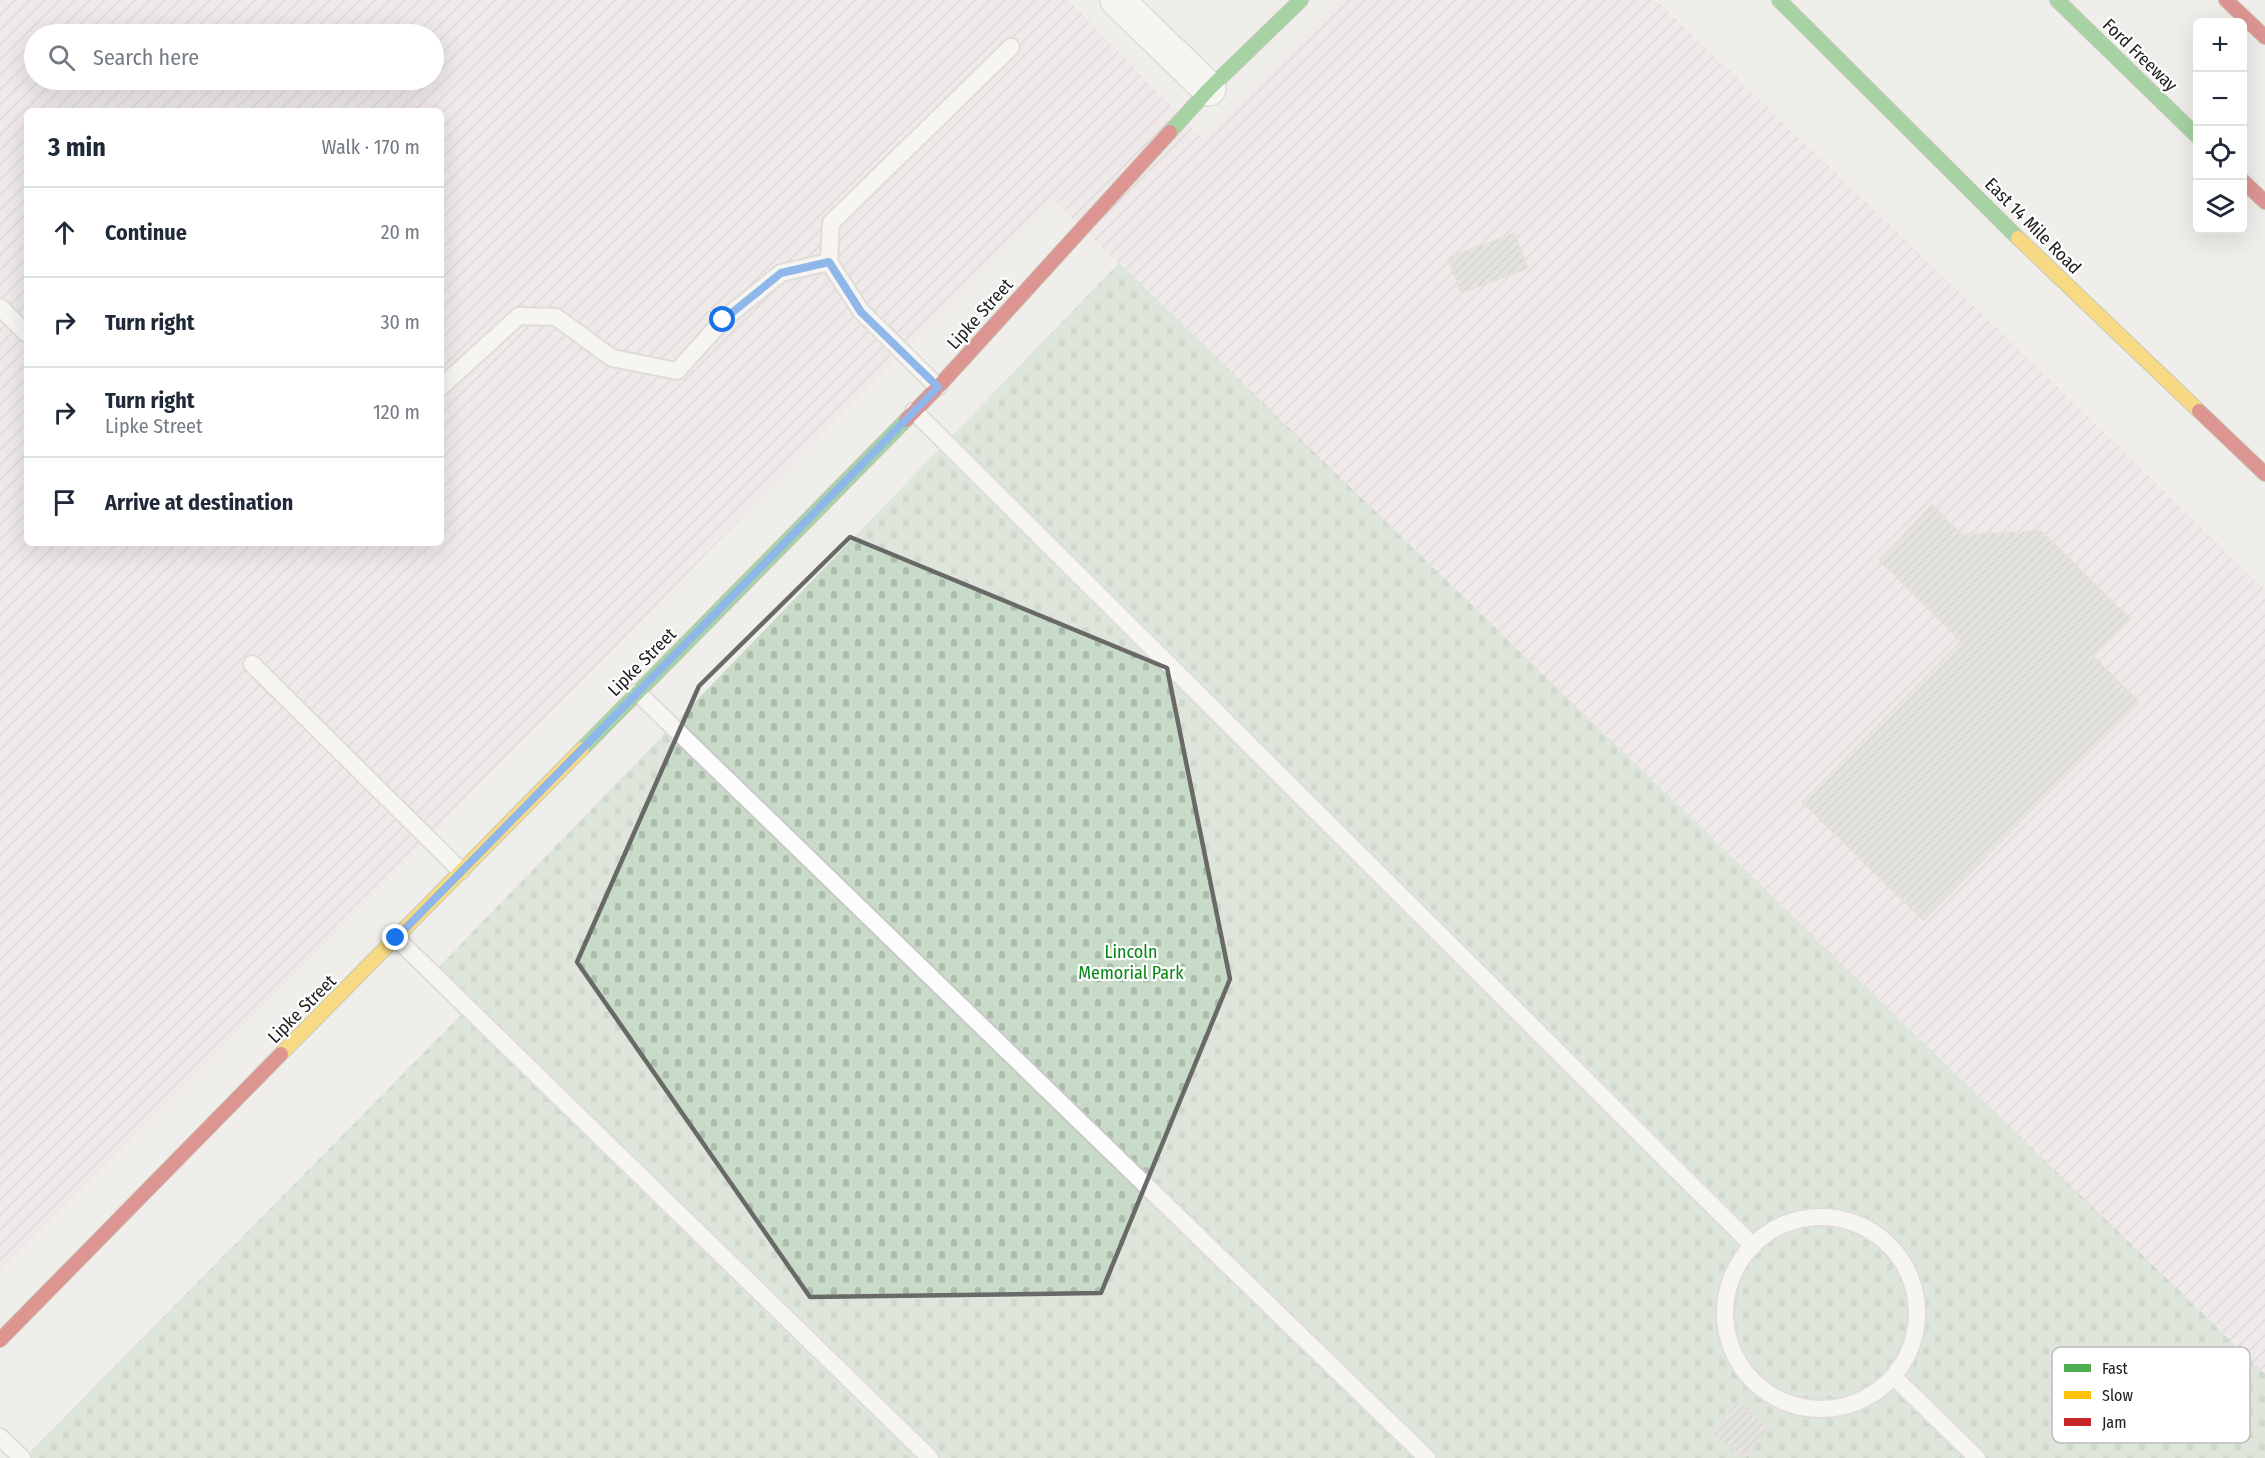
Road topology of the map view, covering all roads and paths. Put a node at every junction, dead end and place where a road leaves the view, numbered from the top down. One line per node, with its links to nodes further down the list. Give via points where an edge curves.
1 (1117, 0): 8 (street)
2 (1301, 0): 8 (main road, Lipke Street)
3 (1779, 0): 18 (main road, East 14 Mile Road, via 2033,253)
4 (2057, 0): 9 (main road, Ford Freeway)
5 (2226, 0): 6 (main road)
6 (2265, 38)
7 (1011, 47): 12 (lane, via 831,224)
8 (1209, 89): 16 (main road, Lipke Street)
9 (2193, 132)
10 (2247, 185): 11 (main road)
11 (2265, 202)
12 (829, 262): 15 (lane, via 781,273 723,320 676,371 612,357 556,317 519,316); 16 (lane, via 861,312)
13 (0, 307): 14 (lane)
14 (24, 331)
15 (444, 384)
16 (938, 387): 17 (main road, Lipke Street)
17 (914, 411): 20 (main road, Lipke Street); 23 (lane)
18 (2265, 474)
19 (252, 664): 21 (lane)
20 (638, 692): 21 (main road, Lipke Street); 29 (lane)
21 (461, 871): 22 (main road, Lipke Street)
22 (396, 938): 24 (main road, Lipke Street); 28 (lane)
23 (1753, 1246): 25 (lane, via 1773,1229 1797,1219 1830,1216 1861,1224 1888,1244 1914,1287 1918,1320 1914,1339); 25 (lane, via 1742,1256 1728,1286 1724,1315 1731,1348 1748,1377 1768,1394 1816,1410 1849,1406)
24 (0, 1341)
25 (1895, 1378): 30 (lane)
26 (0, 1437): 27 (lane)
27 (22, 1458)
28 (930, 1458)
29 (1426, 1458)
30 (1977, 1458)

